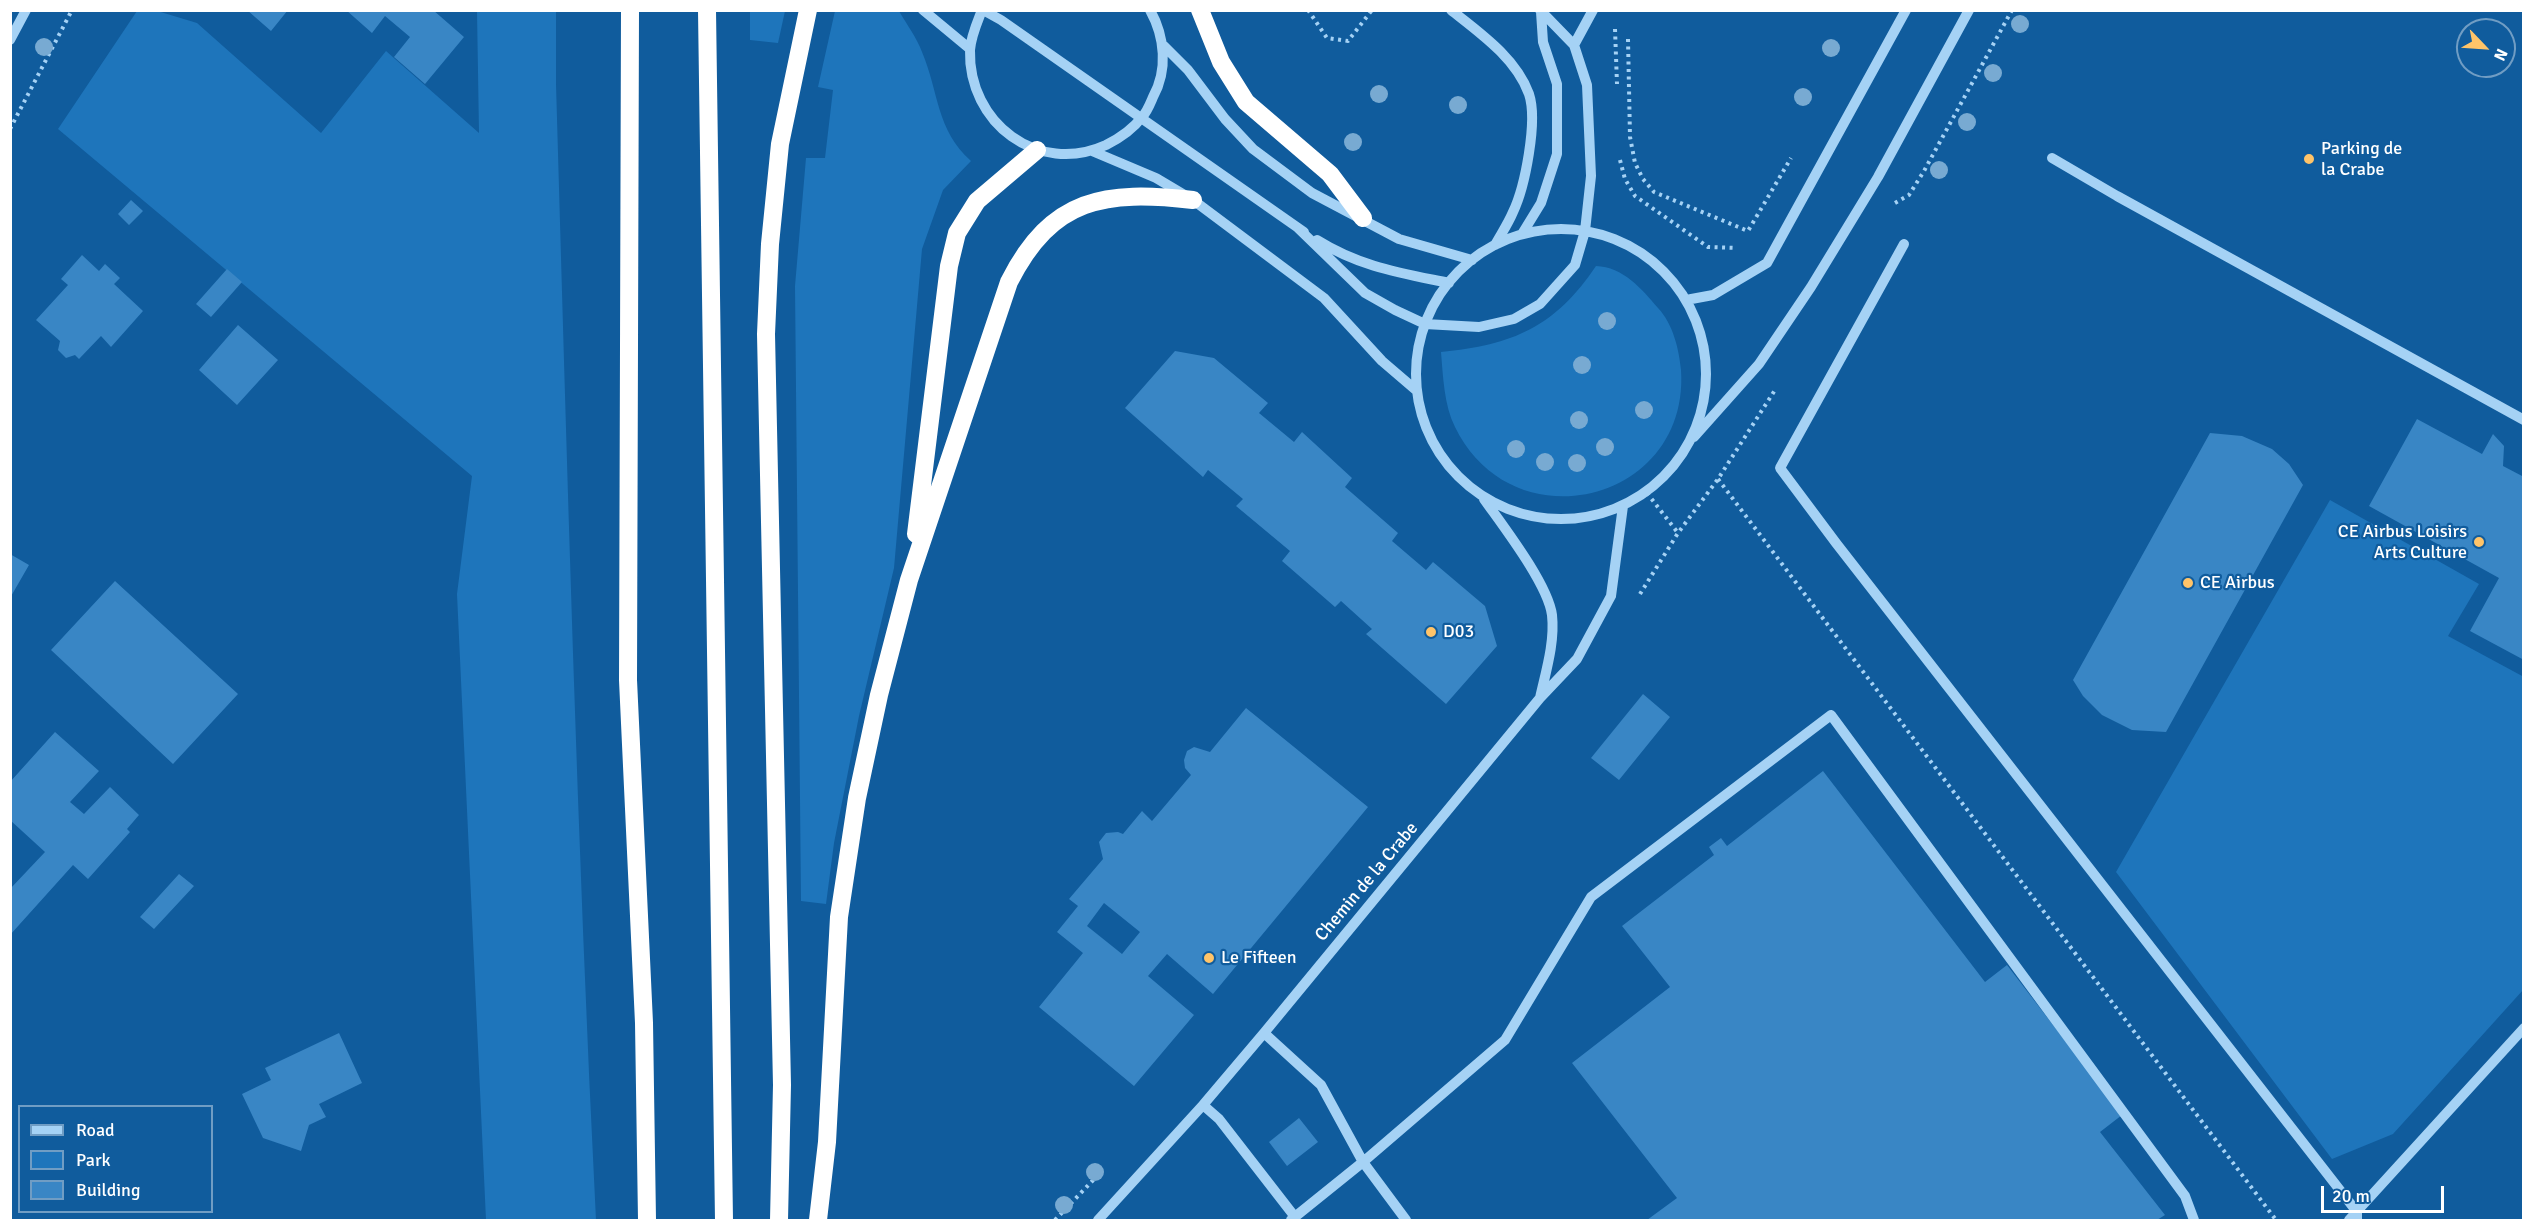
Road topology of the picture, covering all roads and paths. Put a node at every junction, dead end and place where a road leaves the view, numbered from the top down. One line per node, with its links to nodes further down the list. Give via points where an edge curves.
1 (26, 10): 20 (street)
2 (72, 10): 26 (path)
3 (630, 10): 62 (highway, via 628,680 644,1023)
4 (707, 10): 63 (highway)
5 (808, 10): 64 (highway, via 780,144 766,334 782,1085)
6 (923, 10): 23 (street)
7 (983, 10): 23 (street); 25 (street)
8 (1150, 10): 21 (street)
9 (1200, 10): 34 (highway, via 1221,62 1246,102 1330,174)
10 (1308, 10): 11 (path, via 1327,38 1348,41)
11 (1372, 10)
12 (1451, 10): 39 (street, via 1509,62 1529,96 1532,141 1514,212)
13 (1593, 10): 22 (street)
14 (1906, 10): 43 (street, via 1767,262 1713,295)
15 (1969, 10): 48 (street, via 1878,177 1811,287 1760,364)
16 (2012, 10): 33 (path, via 1914,187 1909,195)
17 (1541, 11): 22 (street); 37 (street, via 1542,42 1557,84 1557,154 1541,202)
18 (1615, 18): 24 (path)
19 (1628, 39): 29 (path, via 1630,137 1635,163 1654,192 1748,231)
20 (10, 40)
21 (1164, 45): 25 (street, via 1159,87); 34 (street, via 1253,149 1312,194)
22 (1574, 45): 36 (street, via 1587,85 1591,176)
23 (970, 49): 27 (street, via 973,81 986,111 1008,135)
24 (1617, 87)
25 (1142, 118): 28 (street, via 1120,138); 35 (street)
26 (10, 129)
27 (1037, 150): 28 (street, via 1074,154); 53 (highway, via 977,201 957,233 949,266)
28 (1092, 151): 32 (street, via 1156,178)
29 (1793, 154)
30 (1619, 157): 40 (path, via 1635,196 1708,247)
31 (2052, 158): 47 (street)
32 (1193, 200): 46 (street, via 1324,298 1382,361); 53 (highway, via 1153,195 1107,198 1064,215 1032,242 1009,282)
33 (1890, 206)
34 (1363, 218): 41 (street, via 1399,239)
35 (1298, 228): 42 (street, via 1335,251 1378,269); 44 (street, via 1365,293)
36 (1585, 231): 37 (street); 43 (street, via 1606,236 1644,255); 44 (street, via 1575,265 1540,304 1514,319 1479,327)
37 (1522, 234): 39 (street)
38 (1904, 244): 60 (street, via 1780,468)
39 (1495, 245): 41 (street)
40 (1742, 249)
41 (1472, 260): 42 (street)
42 (1449, 283): 44 (street)
43 (1686, 300): 48 (street, via 1698,327 1706,385)
44 (1425, 324): 46 (street, via 1419,346)
45 (1779, 383): 49 (path)
46 (1417, 391): 51 (street, via 1424,422 1438,452 1458,477)
47 (2523, 420)
48 (1689, 442): 50 (street, via 1671,469)
49 (1718, 479): 50 (path, via 1678,533); 70 (path)
50 (1647, 491): 52 (street)
51 (1483, 497): 52 (street, via 1528,516 1552,519 1576,519); 54 (street, Chemin de la Crabe, via 1525,558 1552,614 1550,653)
52 (1623, 506): 54 (street, Chemin de la Crabe, via 1611,596 1577,659)
53 (909, 580): 65 (highway, via 874,718 847,860 838,928 827,1142)
54 (1540, 698): 56 (street, Chemin de la Crabe)
55 (2523, 1028): 60 (street)
56 (1264, 1033): 57 (street, Chemin de la Crabe); 58 (street, via 1321,1086)
57 (1203, 1105): 61 (street, via 1219,1119); 67 (street, Chemin de la Crabe)
58 (1363, 1162): 61 (street); 68 (street); 69 (street, via 1505,1040 1591,897 1831,715 2185,1196)
59 (1105, 1168): 66 (path)
60 (2355, 1218)
61 (1293, 1219)
62 (647, 1221)
63 (724, 1221)
64 (779, 1221)
65 (818, 1221)
66 (1054, 1221)
67 (1098, 1221)
68 (1406, 1221)
69 (2194, 1221)
70 (2277, 1221)

